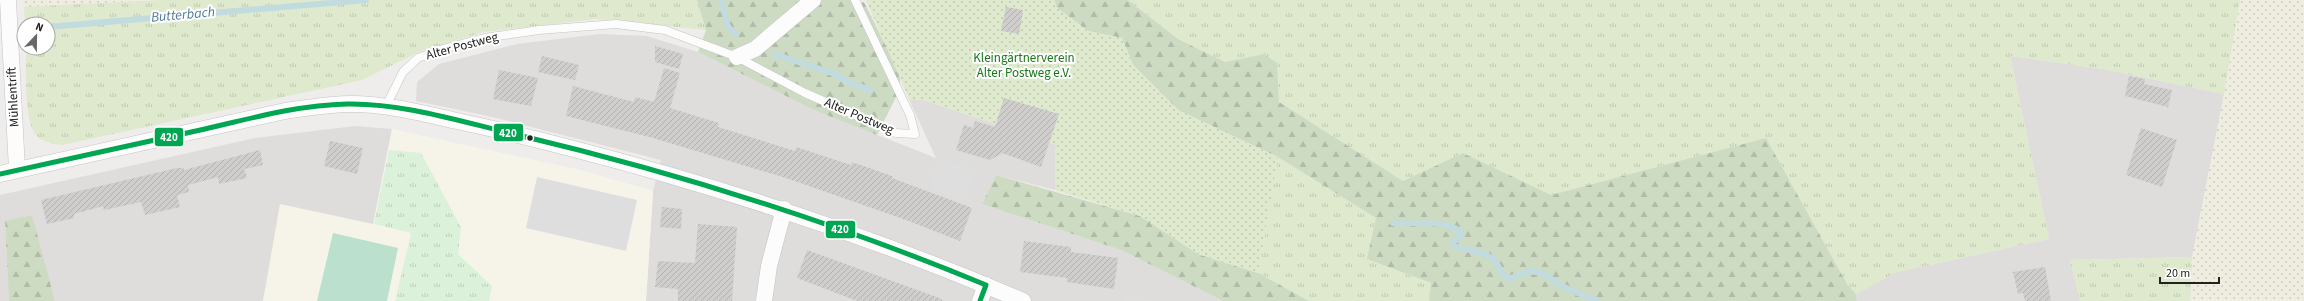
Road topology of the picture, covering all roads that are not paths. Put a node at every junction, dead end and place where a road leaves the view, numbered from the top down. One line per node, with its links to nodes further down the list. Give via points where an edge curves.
1 (8, 0): 6 (street, Mühlentrift)
2 (813, 0): 4 (street, via 755,49)
3 (855, 0): 4 (lane, Alter Postweg, via 910,115 915,134 896,133 805,93)
4 (737, 57): 5 (lane, Alter Postweg, via 665,30 616,24 539,30 484,38 418,58 403,72)
5 (386, 106): 6 (street, via 351,104 285,111); 8 (street, via 470,123 606,157)
6 (17, 169): 7 (street)
7 (0, 174)
8 (784, 209): 9 (street); 10 (street, via 769,266)
9 (986, 285): 11 (street); 12 (street)
10 (764, 301)
11 (980, 301)
12 (1023, 301)

